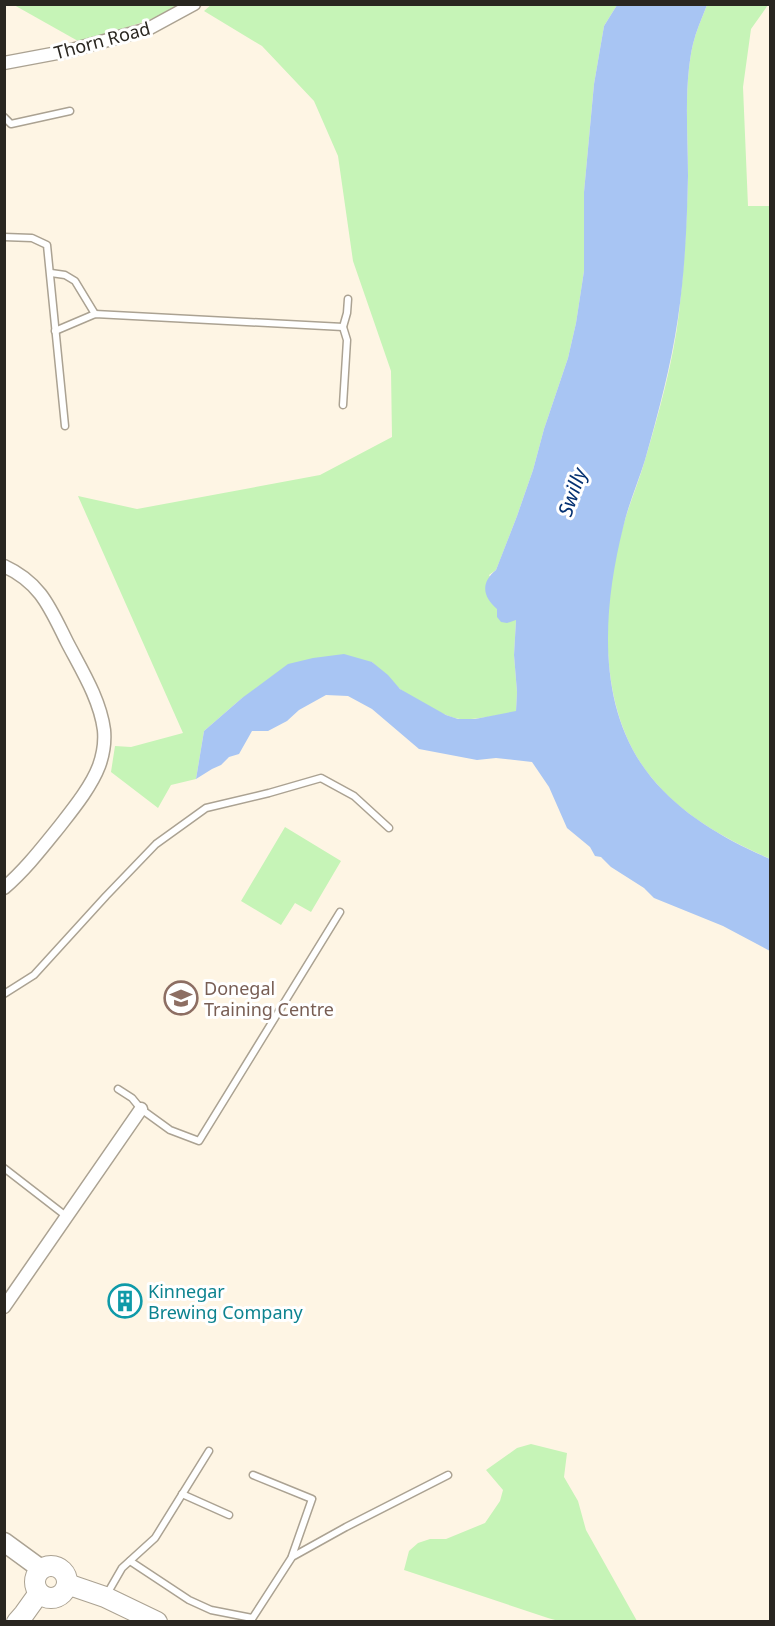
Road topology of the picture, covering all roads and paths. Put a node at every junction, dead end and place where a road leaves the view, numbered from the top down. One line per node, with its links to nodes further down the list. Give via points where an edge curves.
1 (194, 4): 2 (street, Thorn Road, via 148,29 68,51)
2 (4, 63)
3 (70, 111): 4 (lane, via 11,124)
4 (4, 117)
5 (4, 237): 6 (lane, via 32,238 47,245)
6 (51, 273): 8 (lane, via 75,281); 10 (lane)
7 (348, 299): 9 (lane)
8 (95, 314): 9 (lane); 10 (lane)
9 (343, 327): 11 (lane, via 347,340)
10 (55, 331): 12 (lane)
11 (343, 405)
12 (65, 426)
13 (4, 566): 15 (street, via 28,580 50,608 101,712 104,748 99,767 79,801 18,877)
14 (389, 828): 17 (lane, via 354,796 321,778 206,808 156,844 34,975)
15 (4, 888)
16 (340, 912): 19 (lane, via 199,1141 170,1130)
17 (4, 994)
18 (118, 1089): 19 (lane)
19 (141, 1109): 21 (street)
20 (4, 1168): 21 (lane)
21 (67, 1217): 22 (street)
22 (4, 1306)
23 (209, 1451): 26 (lane)
24 (253, 1475): 29 (lane, via 312,1499)
25 (448, 1475): 29 (lane)
26 (182, 1494): 27 (lane); 30 (lane, via 155,1538)
27 (229, 1515)
28 (4, 1542): 31 (main road)
29 (292, 1557): 35 (lane)
30 (130, 1561): 34 (lane); 35 (lane, via 189,1599 212,1610)
31 (41, 1569): 32 (main road, via 61,1569); 33 (main road, via 35,1578)
32 (67, 1584): 33 (main road, via 54,1598); 34 (main road)
33 (39, 1593): 36 (main road)
34 (105, 1597): 37 (main road)
35 (251, 1620)
36 (17, 1622)
37 (157, 1622)

